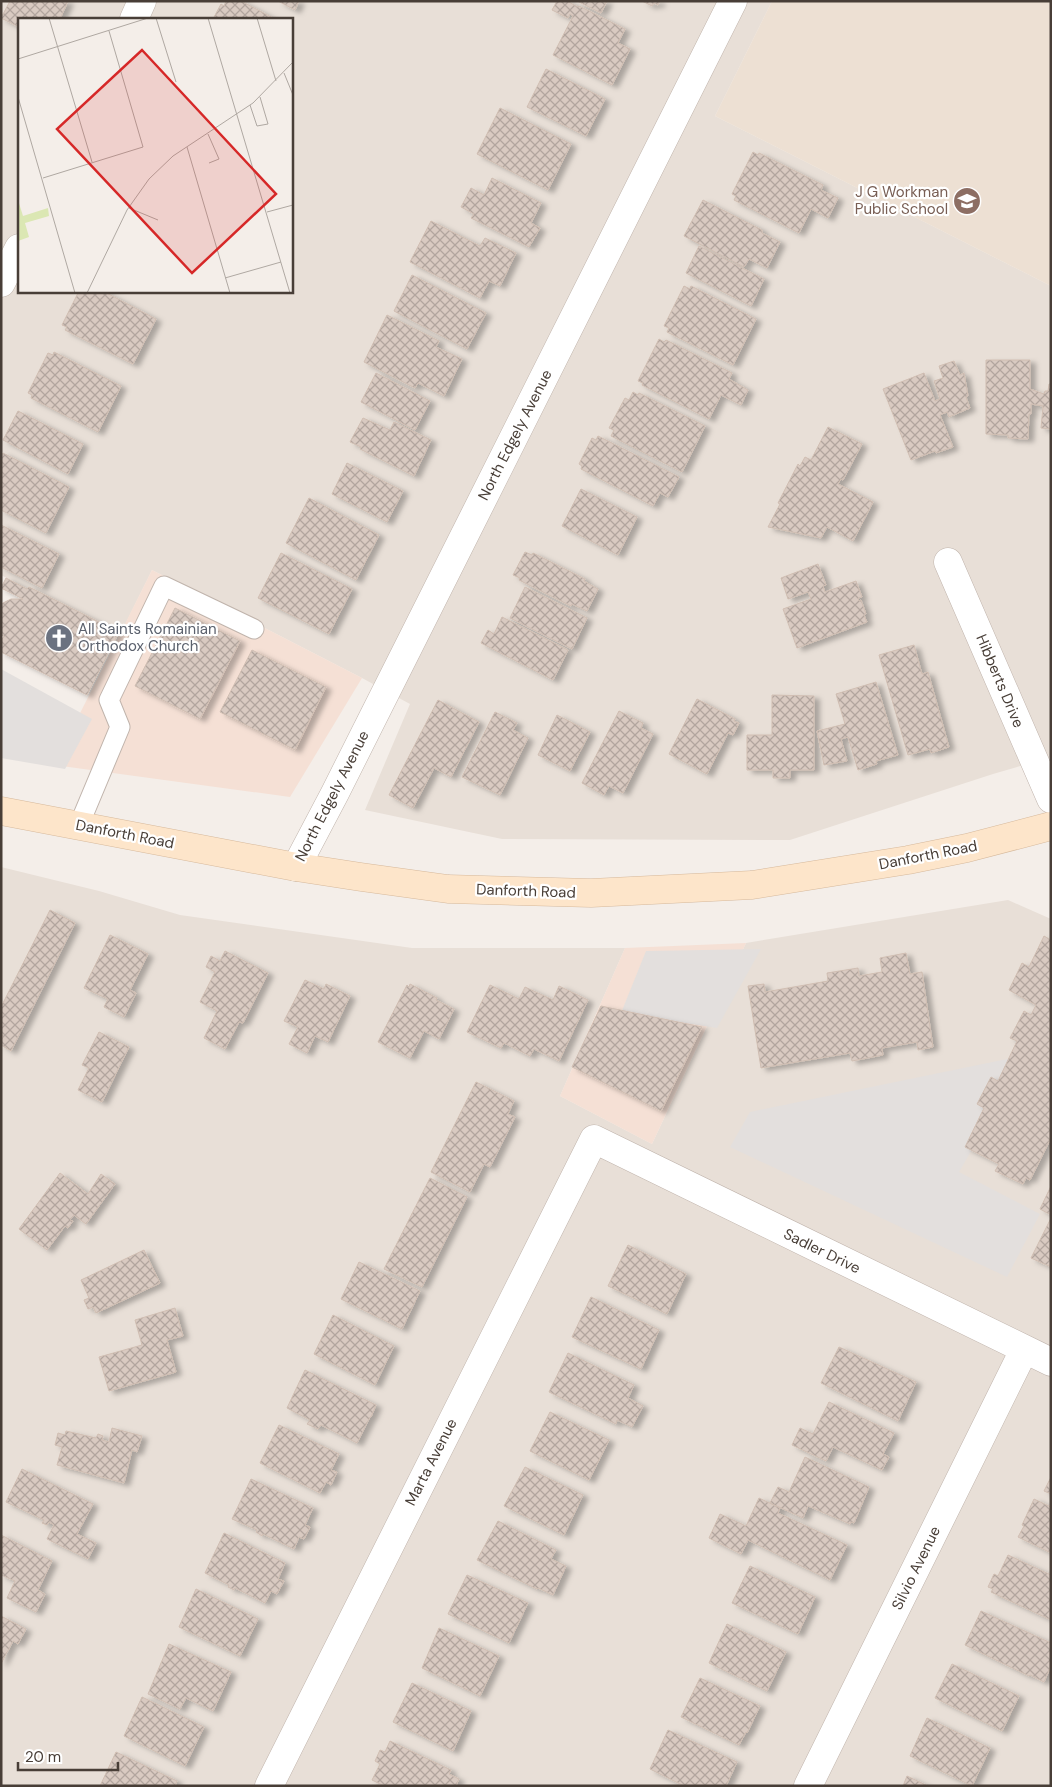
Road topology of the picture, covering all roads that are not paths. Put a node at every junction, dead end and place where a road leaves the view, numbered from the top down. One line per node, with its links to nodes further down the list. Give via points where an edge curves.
1 (142, 1): 3 (street)
2 (734, 1): 12 (street, North Edgely Avenue)
3 (134, 18)
4 (18, 250): 5 (street)
5 (1, 283)
6 (948, 562): 8 (street, Hibberts Drive)
7 (254, 629): 10 (lane, via 164,586 109,700 120,727)
8 (1051, 798)
9 (1, 811): 10 (main road, Danforth Road)
10 (79, 825): 12 (main road, Danforth Road)
11 (1051, 826): 12 (main road, Danforth Road, via 908,860 752,885 591,893 448,889)
12 (296, 867)
13 (594, 1139): 14 (street, Sadler Drive); 16 (street, Marta Avenue)
14 (1024, 1350): 15 (street, Sadler Drive); 17 (street, Silvio Avenue)
15 (1051, 1362)
16 (269, 1786)
17 (808, 1786)

